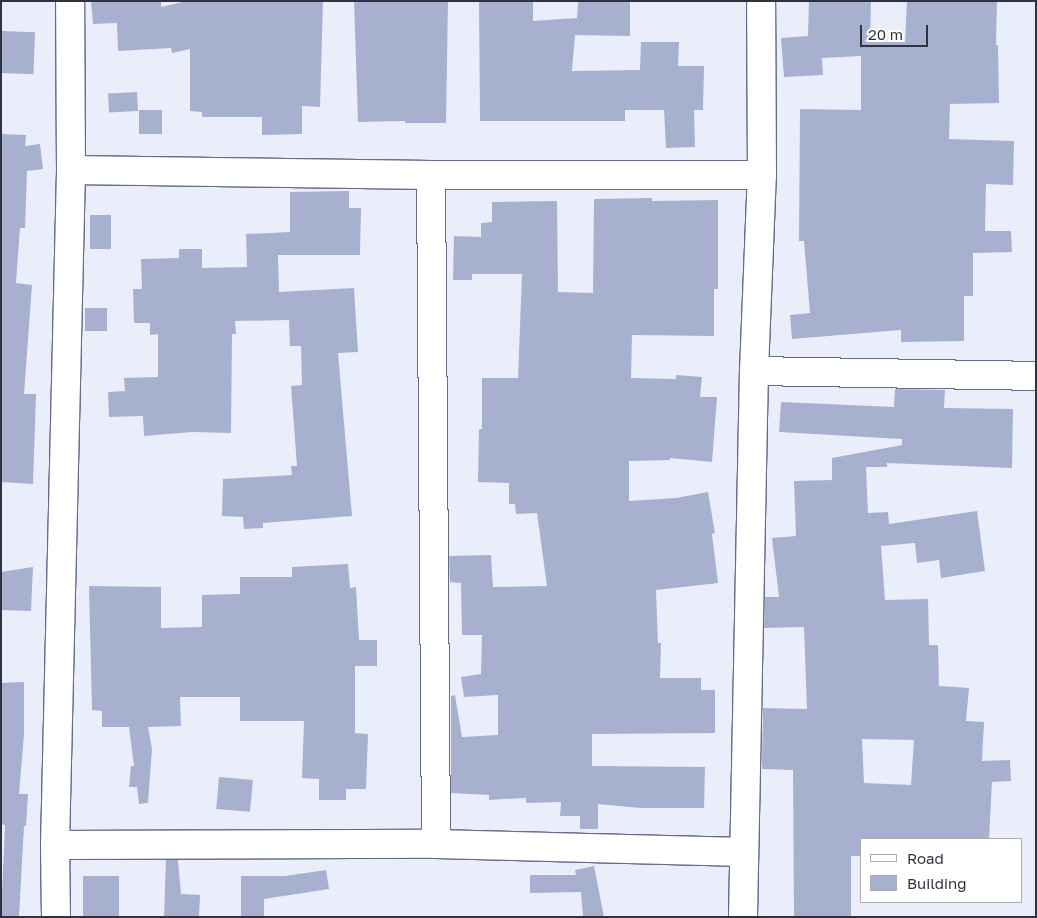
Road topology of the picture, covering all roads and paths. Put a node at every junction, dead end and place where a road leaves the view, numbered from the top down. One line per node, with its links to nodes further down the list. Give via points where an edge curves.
1 (70, 1): 3 (street)
2 (761, 1): 5 (street)
3 (71, 170): 4 (street); 9 (street)
4 (431, 175): 5 (street); 8 (street)
5 (762, 175): 6 (street)
6 (754, 371): 7 (street); 10 (street)
7 (1036, 376)
8 (436, 844): 9 (street); 10 (street)
9 (55, 845): 11 (street)
10 (744, 852): 12 (street)
11 (56, 917)
12 (743, 917)

